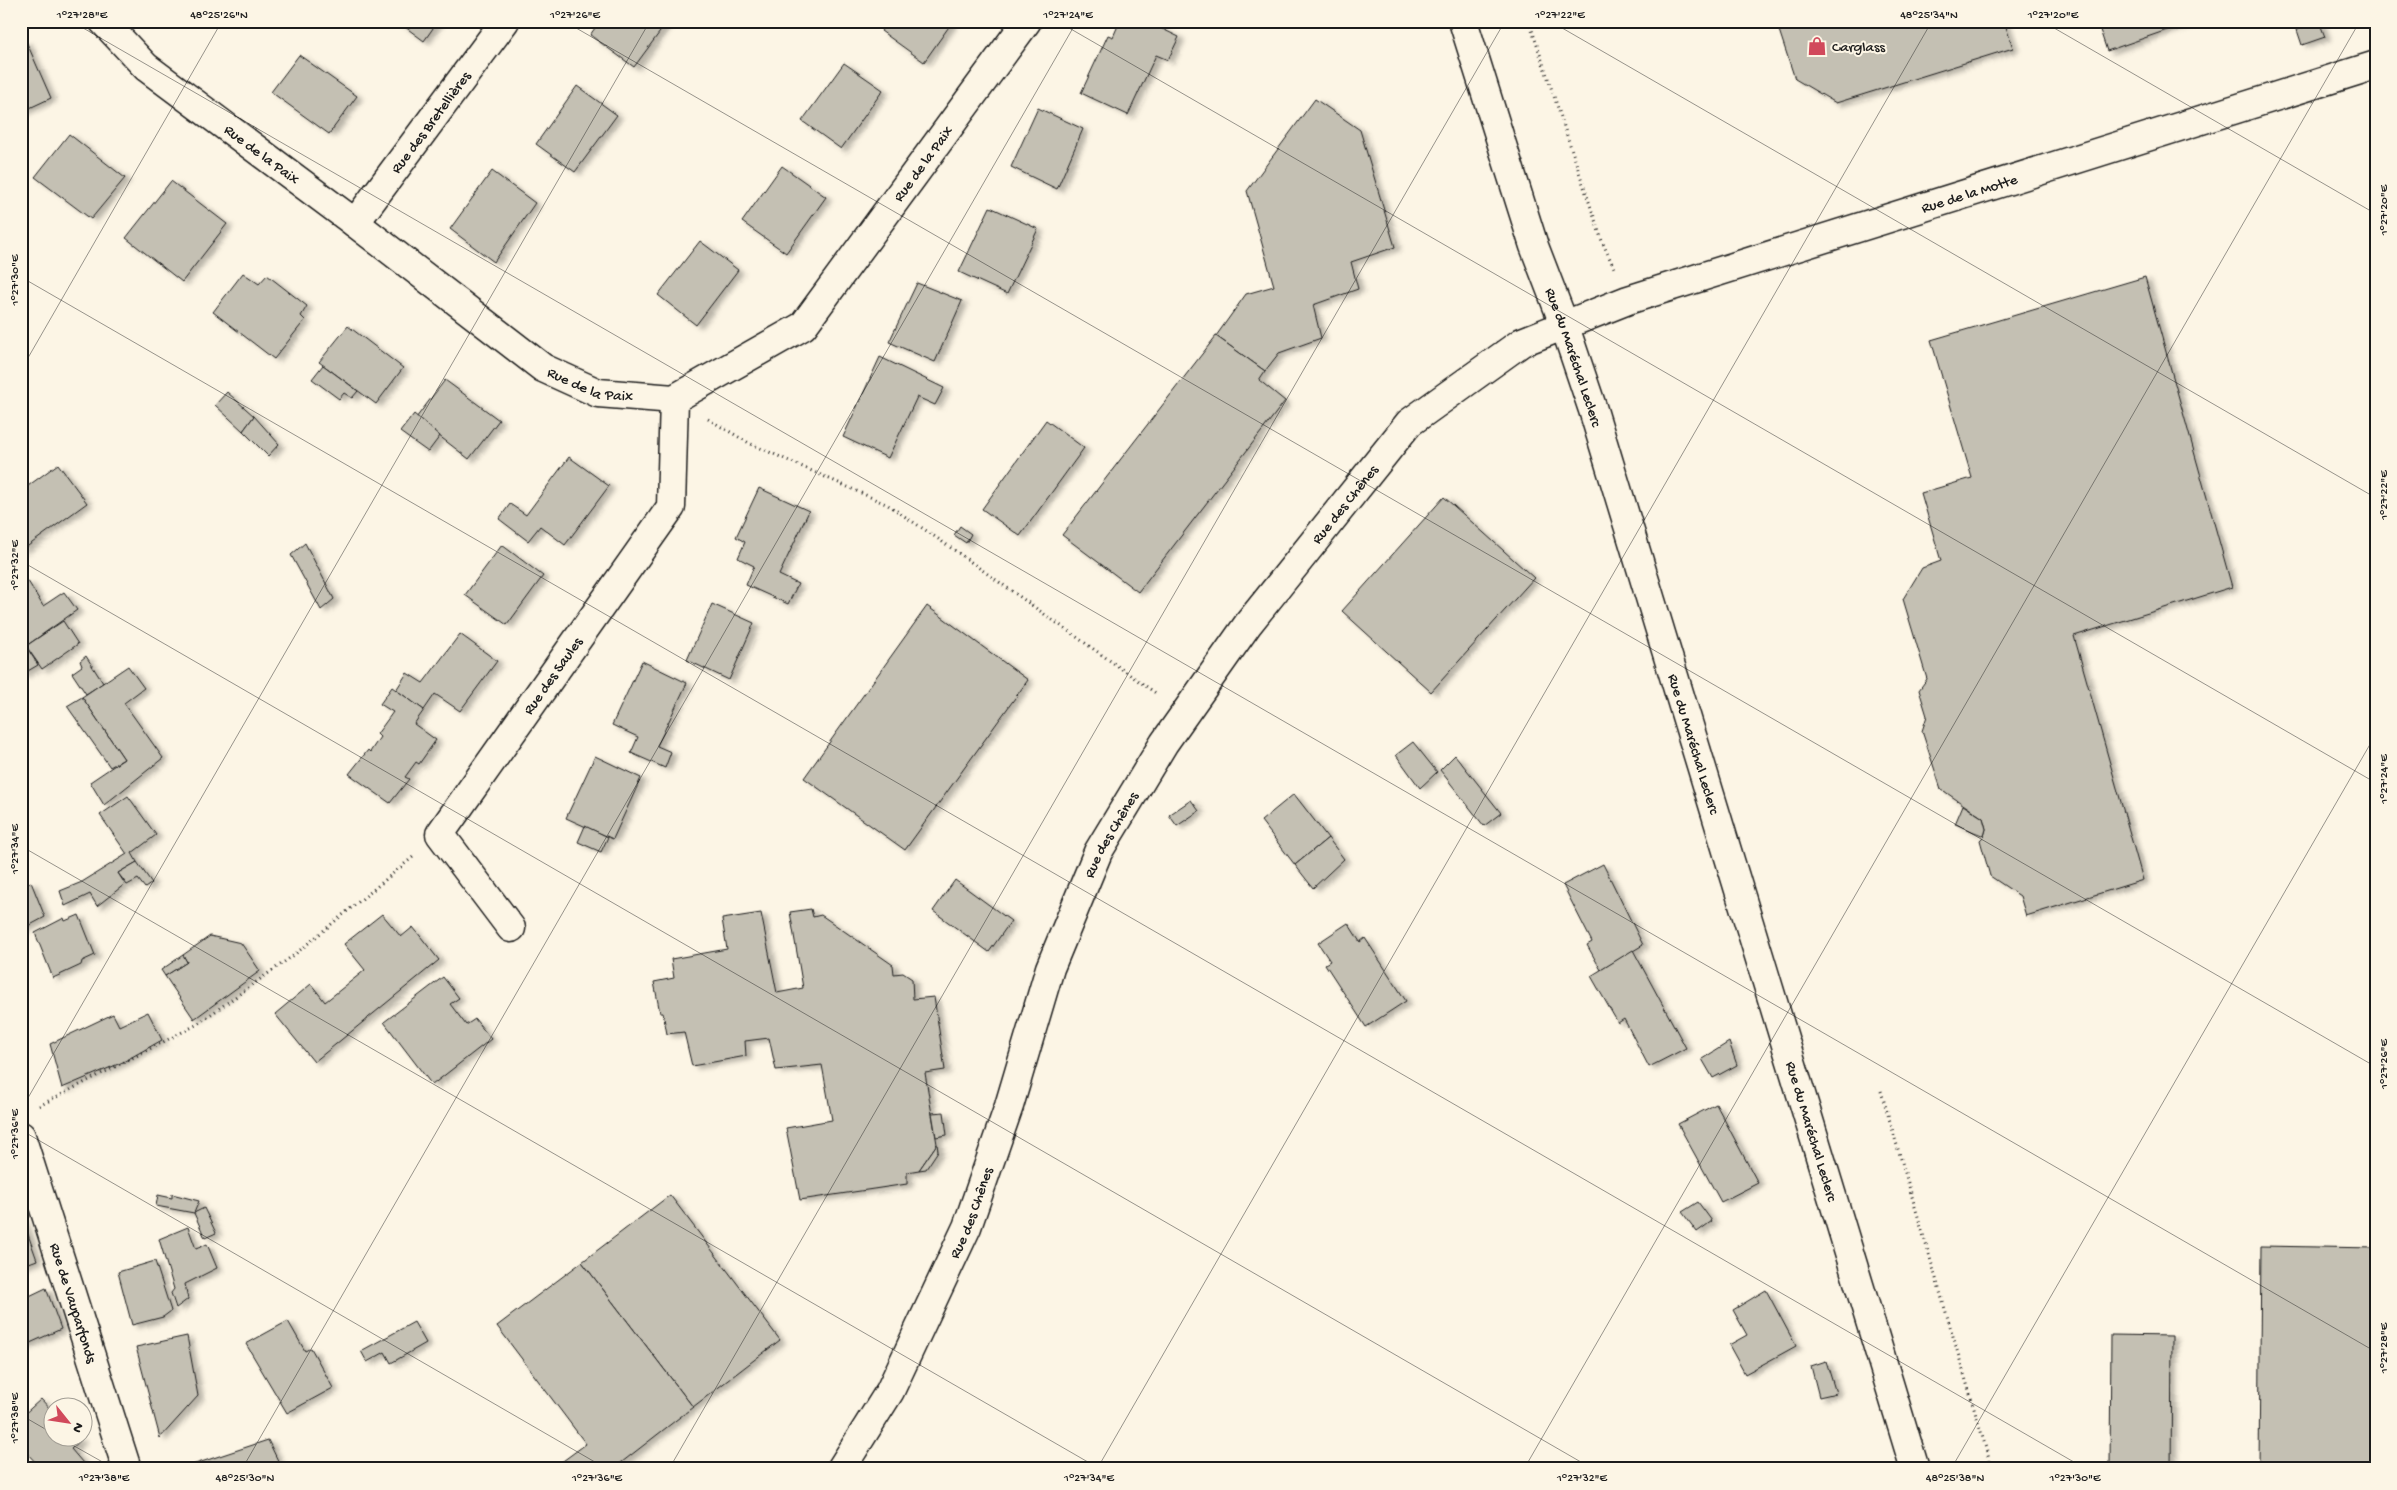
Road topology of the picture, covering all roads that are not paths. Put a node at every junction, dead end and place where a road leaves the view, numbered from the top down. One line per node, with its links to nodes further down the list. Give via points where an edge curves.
1 (103, 21): 6 (street, Rue de la Paix, via 146,67)
2 (505, 21): 6 (street, Rue des Bretellières)
3 (1027, 21): 8 (street, Rue de la Paix, via 804,326)
4 (1463, 21): 7 (street, Rue du Maréchal Leclerc, via 1534,246)
5 (2376, 65): 7 (street, Rue de la Motte, via 1628,300)
6 (355, 223): 8 (street, Rue de la Paix, via 543,368 598,393)
7 (1564, 324): 12 (street, Rue des Chênes, via 1522,342 1409,423 1248,624 1184,714 1098,852 1050,968 1010,1106 968,1227 890,1391); 13 (street, Rue du Maréchal Leclerc)
8 (674, 399): 9 (street, Rue des Saules, via 671,507 440,834)
9 (511, 928)
10 (21, 1136): 11 (street, Rue de Vauparfonds)
11 (127, 1469)
12 (841, 1469)
13 (1916, 1469)

